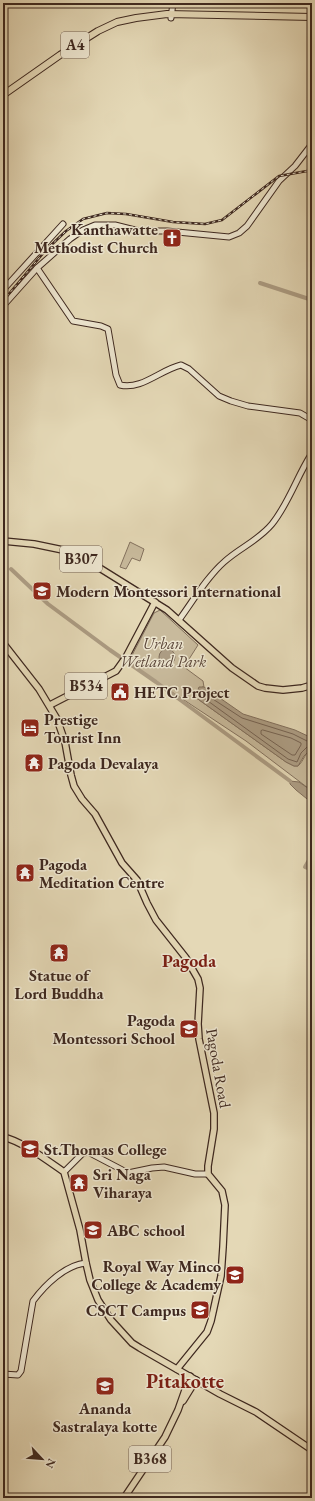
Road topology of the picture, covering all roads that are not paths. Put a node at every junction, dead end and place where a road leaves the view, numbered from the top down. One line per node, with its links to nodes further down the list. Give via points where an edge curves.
1 (173, 3): 2 (street)
2 (171, 16): 3 (highway, A4); 4 (highway, A4); 5 (highway, A4, via 143,16 117,22 60,55)
3 (312, 17)
4 (312, 21)
5 (3, 95)
6 (312, 144): 8 (street, via 279,181 242,232 236,235 222,237 168,231 139,231 101,224 83,230)
7 (63, 224): 9 (street)
8 (37, 268): 10 (street); 11 (street, via 73,321 108,329 120,386 134,387 172,367 181,365 219,396 255,407 300,413)
9 (3, 290)
10 (3, 306)
11 (312, 420)
12 (311, 454): 15 (street, via 271,526 224,562)
13 (3, 541): 14 (main road, B307, via 63,550 98,567)
14 (155, 602): 15 (main road, B307); 18 (main road, B534, via 116,671)
15 (179, 620): 17 (main road, B307, via 232,668 258,686 283,690)
16 (3, 643): 18 (main road, Pagoda Road)
17 (312, 685)
18 (50, 705): 21 (main road, Pagoda Road, via 66,742 74,786 95,814 122,863 137,880 156,920 186,958 198,979 199,1039 214,1113)
19 (3, 1137): 20 (main road, via 36,1153)
20 (64, 1172): 21 (street, via 83,1153 88,1152 128,1173 164,1167); 22 (main road)
21 (208, 1174): 23 (main road, via 222,1191 225,1205 221,1276 207,1332)
22 (86, 1263): 23 (main road, via 98,1300 111,1320 132,1342); 24 (street, via 78,1264 59,1275 33,1301 21,1371 18,1375)
23 (177, 1369): 25 (main road)
24 (3, 1374)
25 (190, 1376): 26 (main road); 27 (main road, B368)
26 (196, 1380): 27 (main road, B368); 28 (main road, via 256,1412)
27 (178, 1410): 29 (main road, B368, via 165,1437)
28 (312, 1450)
29 (124, 1498)

